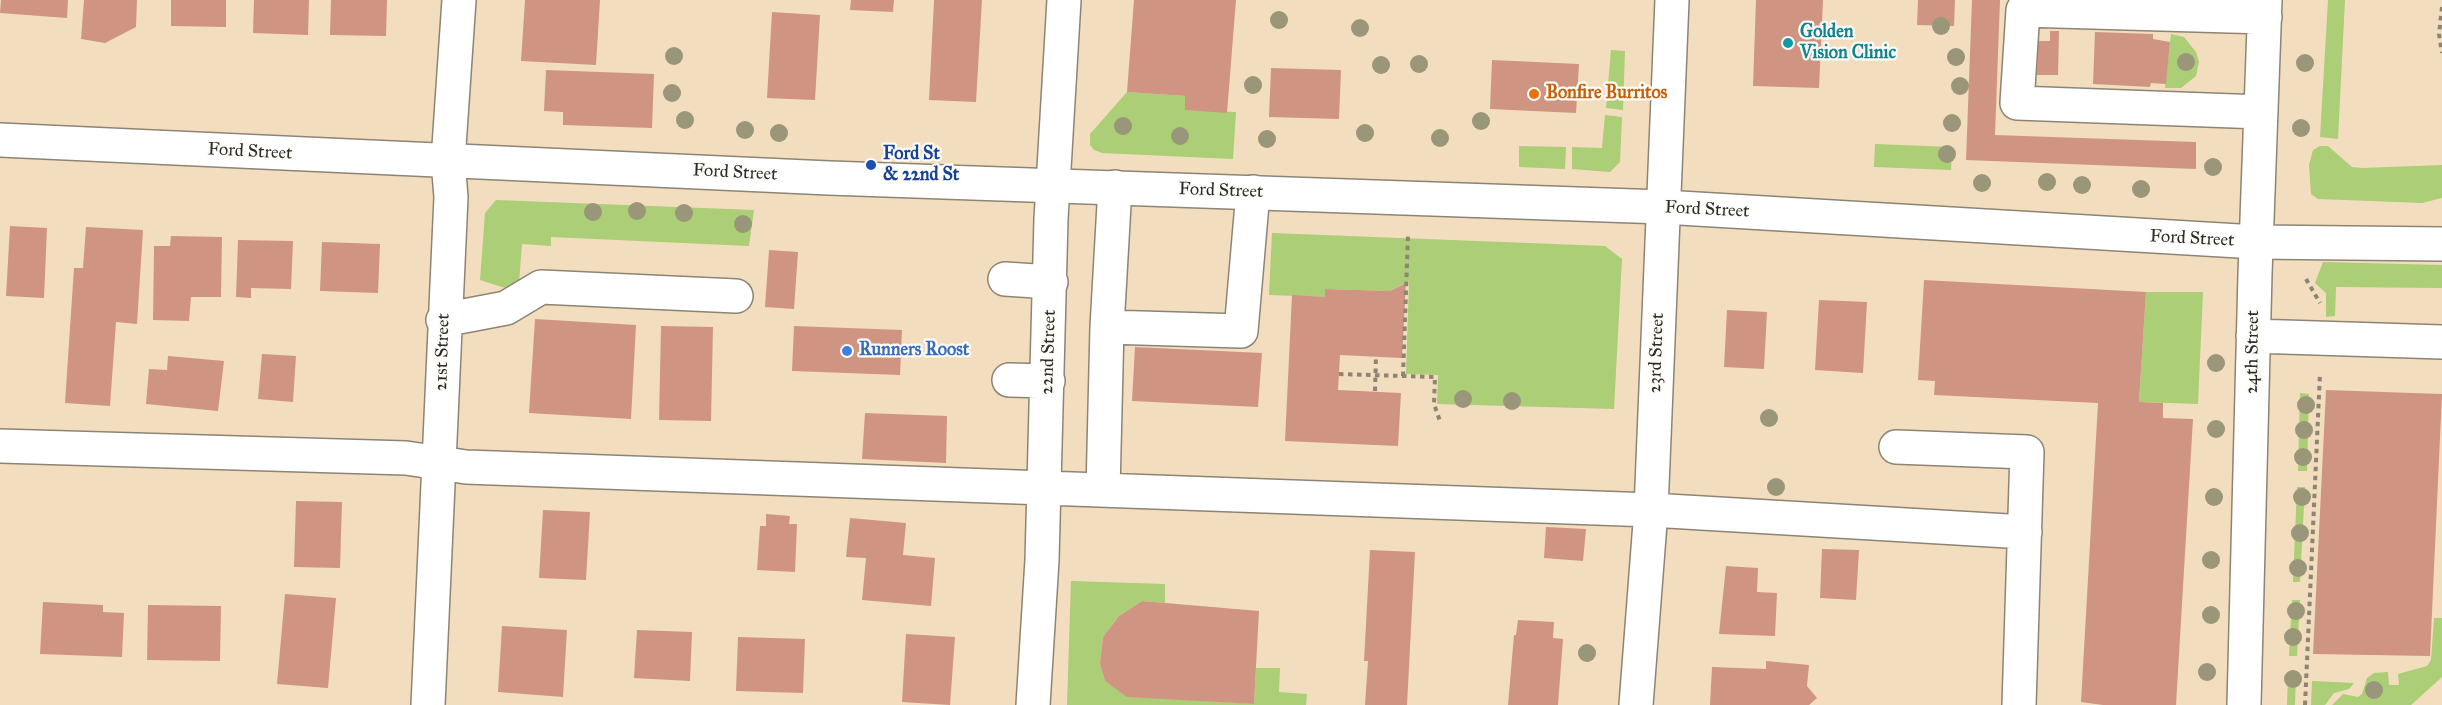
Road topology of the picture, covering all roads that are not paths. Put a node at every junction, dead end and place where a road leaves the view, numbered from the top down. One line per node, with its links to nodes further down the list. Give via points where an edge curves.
1 (459, 0): 7 (street, 21st Street)
2 (1064, 0): 8 (street, 22nd Street)
3 (1672, 0): 11 (street, 23rd Street)
4 (2265, 8): 5 (street, 24th Street); 5 (street, via 2023,10 2017,104)
5 (2261, 112): 12 (street, 24th Street)
6 (0, 140): 7 (street, Ford Street)
7 (448, 161): 8 (street, Ford Street); 17 (street, 21st Street, via 451,197)
8 (1054, 185): 9 (street, Ford Street); 15 (street, 22nd Street)
9 (1115, 187): 10 (street, Ford Street); 18 (street)
10 (1252, 192): 11 (street, Ford Street); 18 (street, via 1242,331)
11 (1663, 207): 12 (street, Ford Street); 28 (street, 23rd Street)
12 (2256, 242): 13 (street, Ford Street); 19 (street, 24th Street)
13 (2442, 244)
14 (1005, 279): 15 (street)
15 (1051, 282): 22 (street, 22nd Street)
16 (736, 296): 17 (street, via 541,287 506,309)
17 (443, 320): 25 (street, 21st Street)
18 (1107, 327): 27 (street)
19 (2253, 336): 20 (street); 34 (street, 24th Street)
20 (2442, 342)
21 (1009, 380): 22 (street)
22 (1048, 381): 26 (street, 22nd Street)
23 (0, 446): 25 (street, via 406,458)
24 (1896, 447): 29 (street, via 2027,452)
25 (439, 465): 26 (street); 30 (street, 21st Street)
26 (1044, 487): 27 (street); 31 (street, 22nd Street)
27 (1103, 490): 28 (street)
28 (1651, 510): 29 (street); 32 (street, 23rd Street)
29 (2025, 532): 33 (street)
30 (428, 705)
31 (1033, 705)
32 (1636, 705)
33 (2019, 705)
34 (2244, 705)

